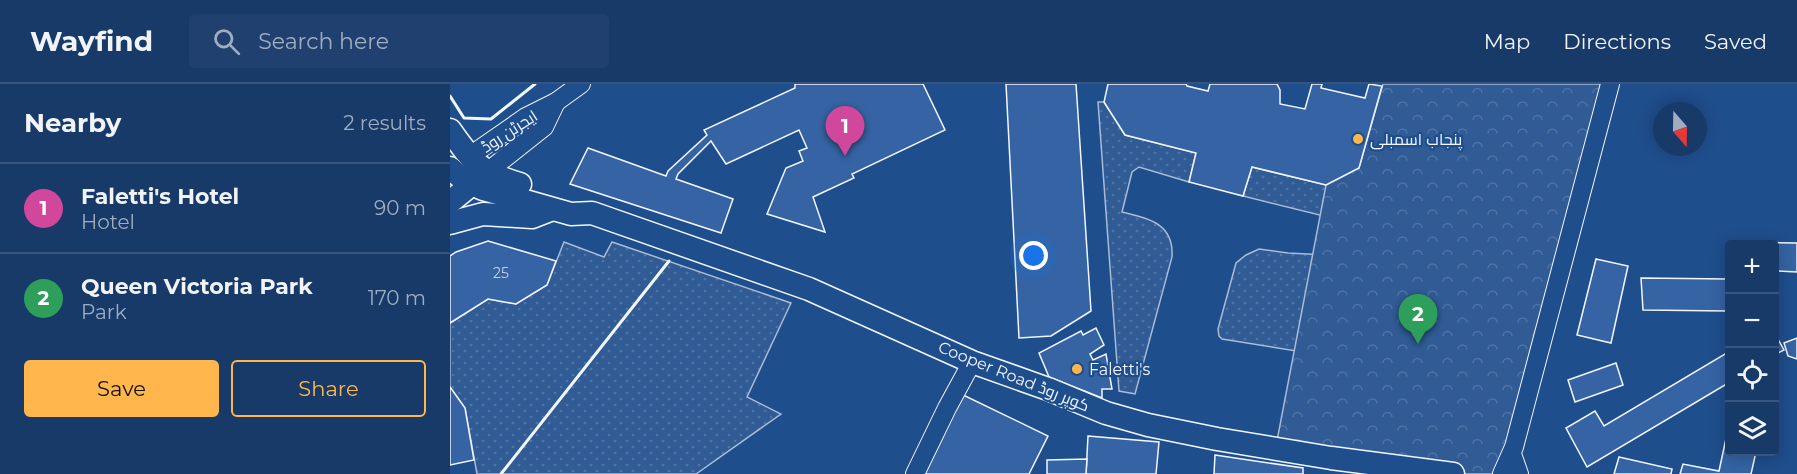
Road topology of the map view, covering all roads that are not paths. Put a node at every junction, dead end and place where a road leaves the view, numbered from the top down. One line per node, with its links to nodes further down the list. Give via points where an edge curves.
1 (581, 84): 3 (street)
2 (1610, 84): 13 (street)
3 (556, 102): 5 (street, ایجرٹن روڈ, via 526,117); 7 (street, ایجرٹن روڈ, via 544,127)
4 (450, 130): 5 (main road)
5 (470, 156): 6 (main road); 7 (main road)
6 (450, 168): 7 (main road)
7 (479, 178): 8 (main road); 9 (main road, Cooper Road کوپر روڈ); 10 (main road, Cooper Road کوپر روڈ, via 499,178 576,199)
8 (450, 202)
9 (554, 208): 10 (main road, Cooper Road کوپر روڈ); 11 (main road, via 532,217 483,214)
10 (592, 213): 12 (main road, Cooper Road کوپر روڈ, via 809,289)
11 (450, 224)
12 (972, 362): 14 (main road, Cooper Road کوپر روڈ, via 1106,413); 15 (street)
13 (1512, 454): 17 (street); 18 (street)
14 (1331, 466): 16 (main road, Cooper Road کوپر روڈ)
15 (915, 474)
16 (1453, 474)
17 (1502, 474)
18 (1519, 474)

